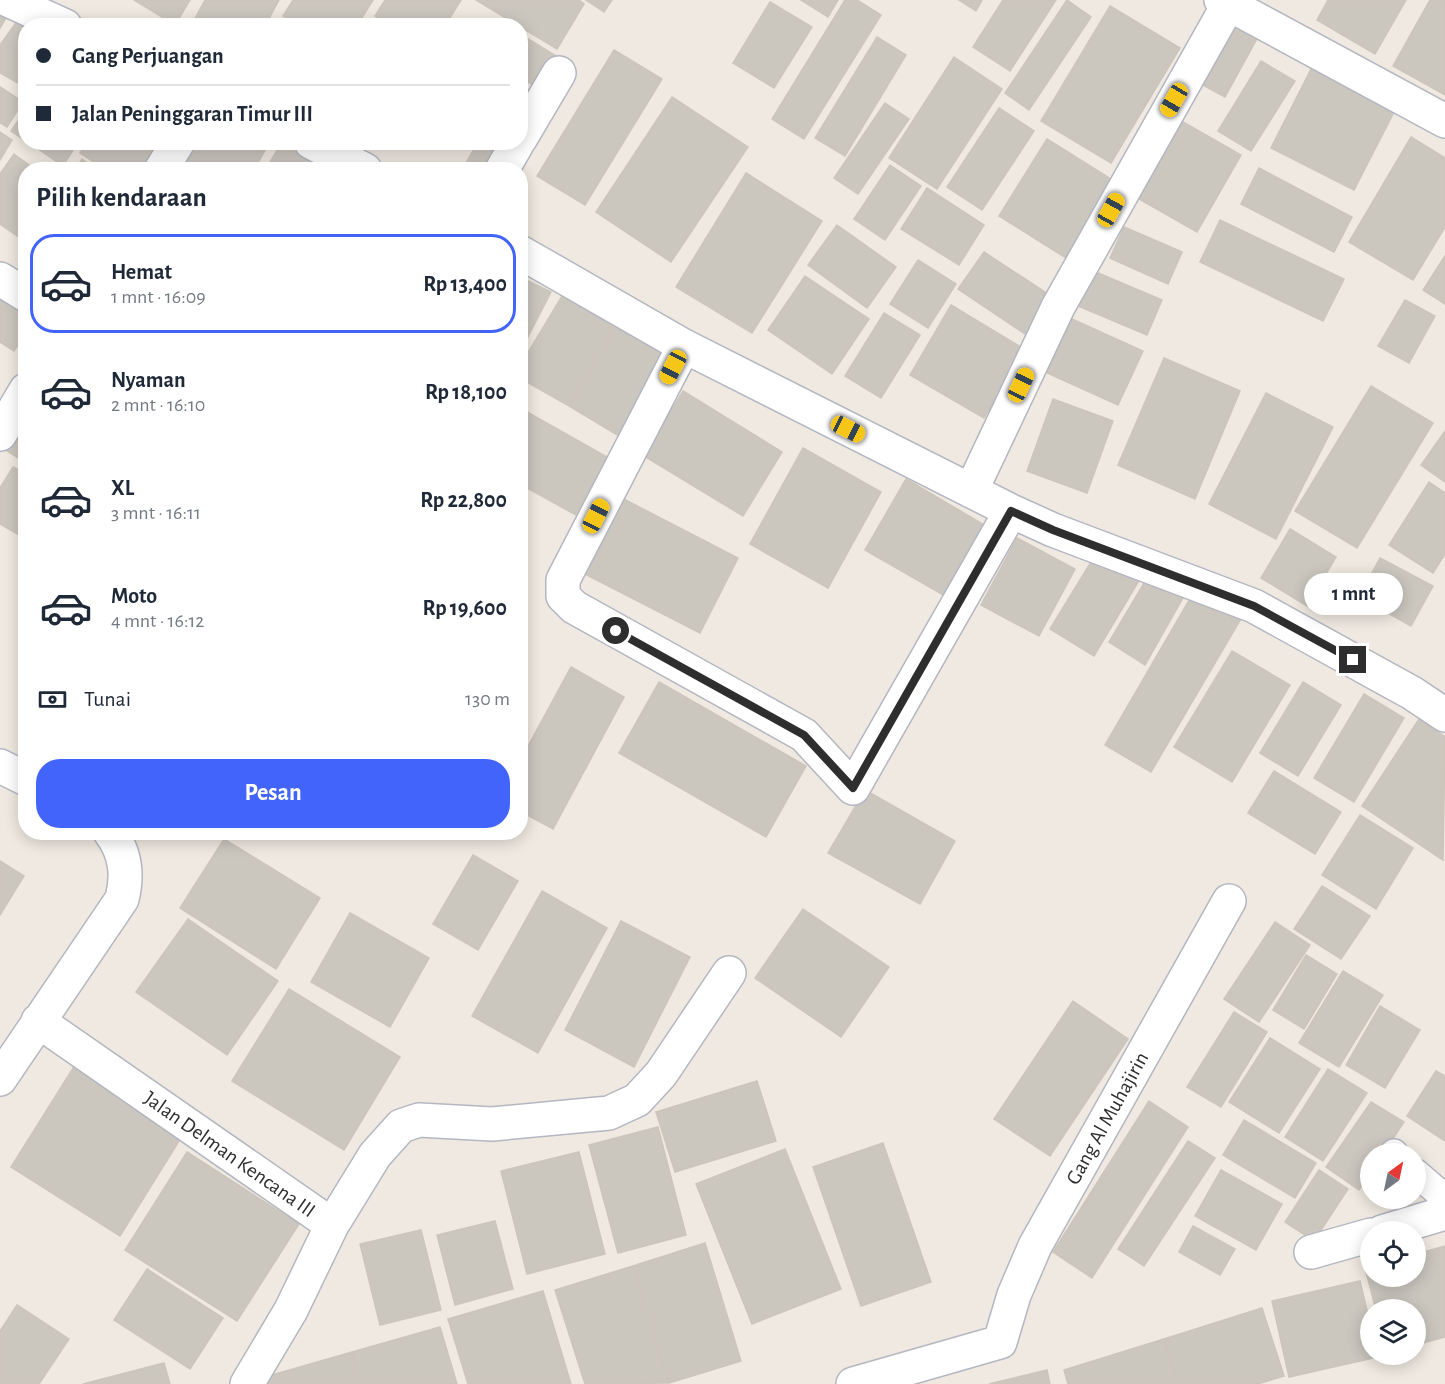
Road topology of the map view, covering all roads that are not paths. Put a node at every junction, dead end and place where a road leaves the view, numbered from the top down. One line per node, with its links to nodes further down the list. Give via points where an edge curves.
1 (13, 1): 3 (street)
2 (1227, 1): 5 (street); 15 (street, via 1058,307)
3 (48, 18)
4 (559, 73): 6 (street)
5 (1445, 121)
6 (528, 125)
7 (326, 150): 8 (street)
8 (350, 162)
9 (528, 257): 12 (street)
10 (0, 279): 11 (street)
11 (18, 290)
12 (684, 346): 15 (street); 16 (street, via 563,580 563,596 574,608 804,735 853,788)
13 (18, 404): 14 (street)
14 (0, 434)
15 (971, 491): 16 (street)
16 (1011, 511): 17 (street, via 1254,606)
17 (1445, 715)
18 (0, 766): 19 (street)
19 (18, 775)
20 (114, 840): 23 (street, via 125,863 122,899)
21 (1229, 902): 33 (street, Gang Al Muhajirin, via 1035,1246 1000,1342)
22 (729, 973): 29 (street, via 661,1074 637,1100 609,1113 492,1124 419,1120 400,1126 375,1155)
23 (38, 1022): 24 (street); 29 (street, Jalan Delman Kencana III)
24 (0, 1079)
25 (1426, 1182): 26 (lane)
26 (1445, 1198)
27 (1445, 1213): 28 (street)
28 (1418, 1221)
29 (332, 1225): 32 (street, Jalan Delman Kencana III, via 291,1310)
30 (1360, 1237): 31 (street)
31 (1311, 1252)
32 (247, 1384)
33 (853, 1384)

